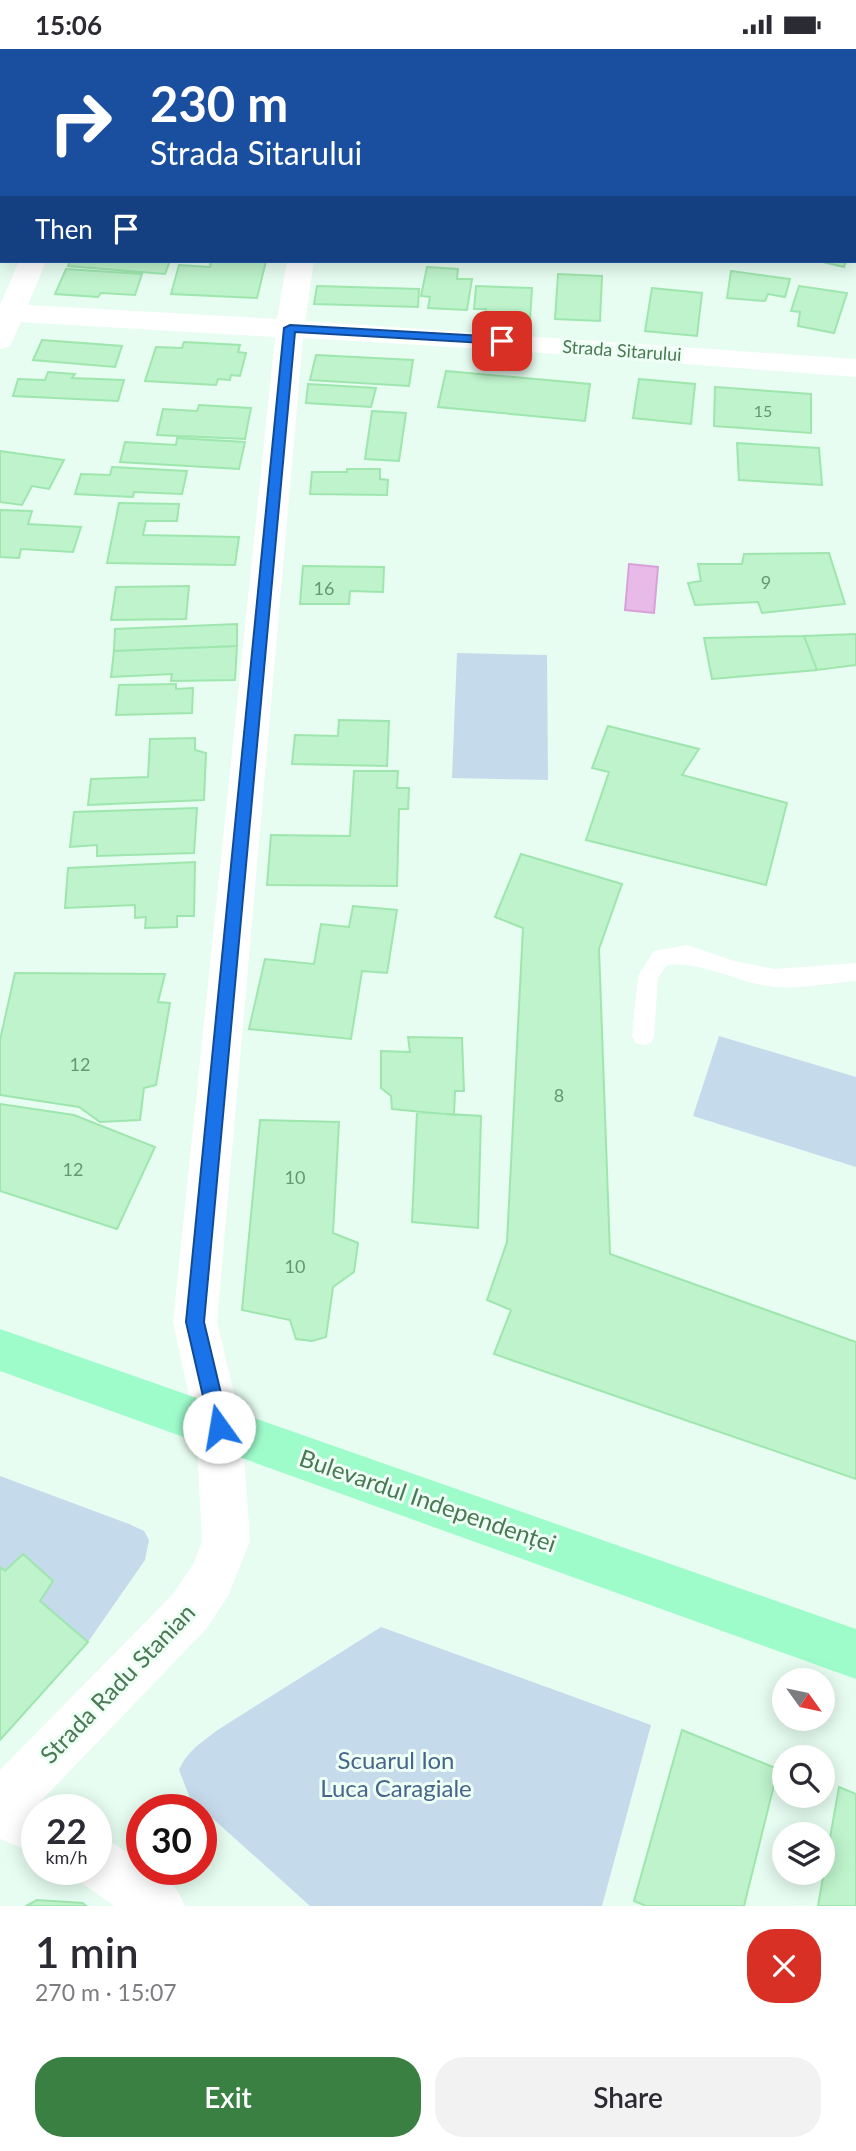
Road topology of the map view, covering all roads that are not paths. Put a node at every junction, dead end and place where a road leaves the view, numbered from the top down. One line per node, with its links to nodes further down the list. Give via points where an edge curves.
1 (31, 263): 3 (street)
2 (301, 263): 4 (street, Strada Radu Stanian)
3 (11, 313): 4 (street, Strada Sitarului); 5 (street)
4 (290, 328): 6 (street, Strada Sitarului); 10 (street, Strada Radu Stanian, via 195,1322)
5 (0, 340)
6 (856, 368)
7 (856, 972): 8 (lane, via 775,978 687,954 661,957 648,976)
8 (643, 1035)
9 (0, 1350): 10 (main road, Bulevardul Independenței)
10 (219, 1427): 11 (main road, Bulevardul Independenței); 12 (street, Strada Radu Stanian, via 226,1541 211,1579 167,1637)
11 (856, 1654)
12 (0, 1807)
13 (0, 1813): 14 (street)
14 (21, 1822)
15 (112, 1873): 16 (street)
16 (159, 1906)

